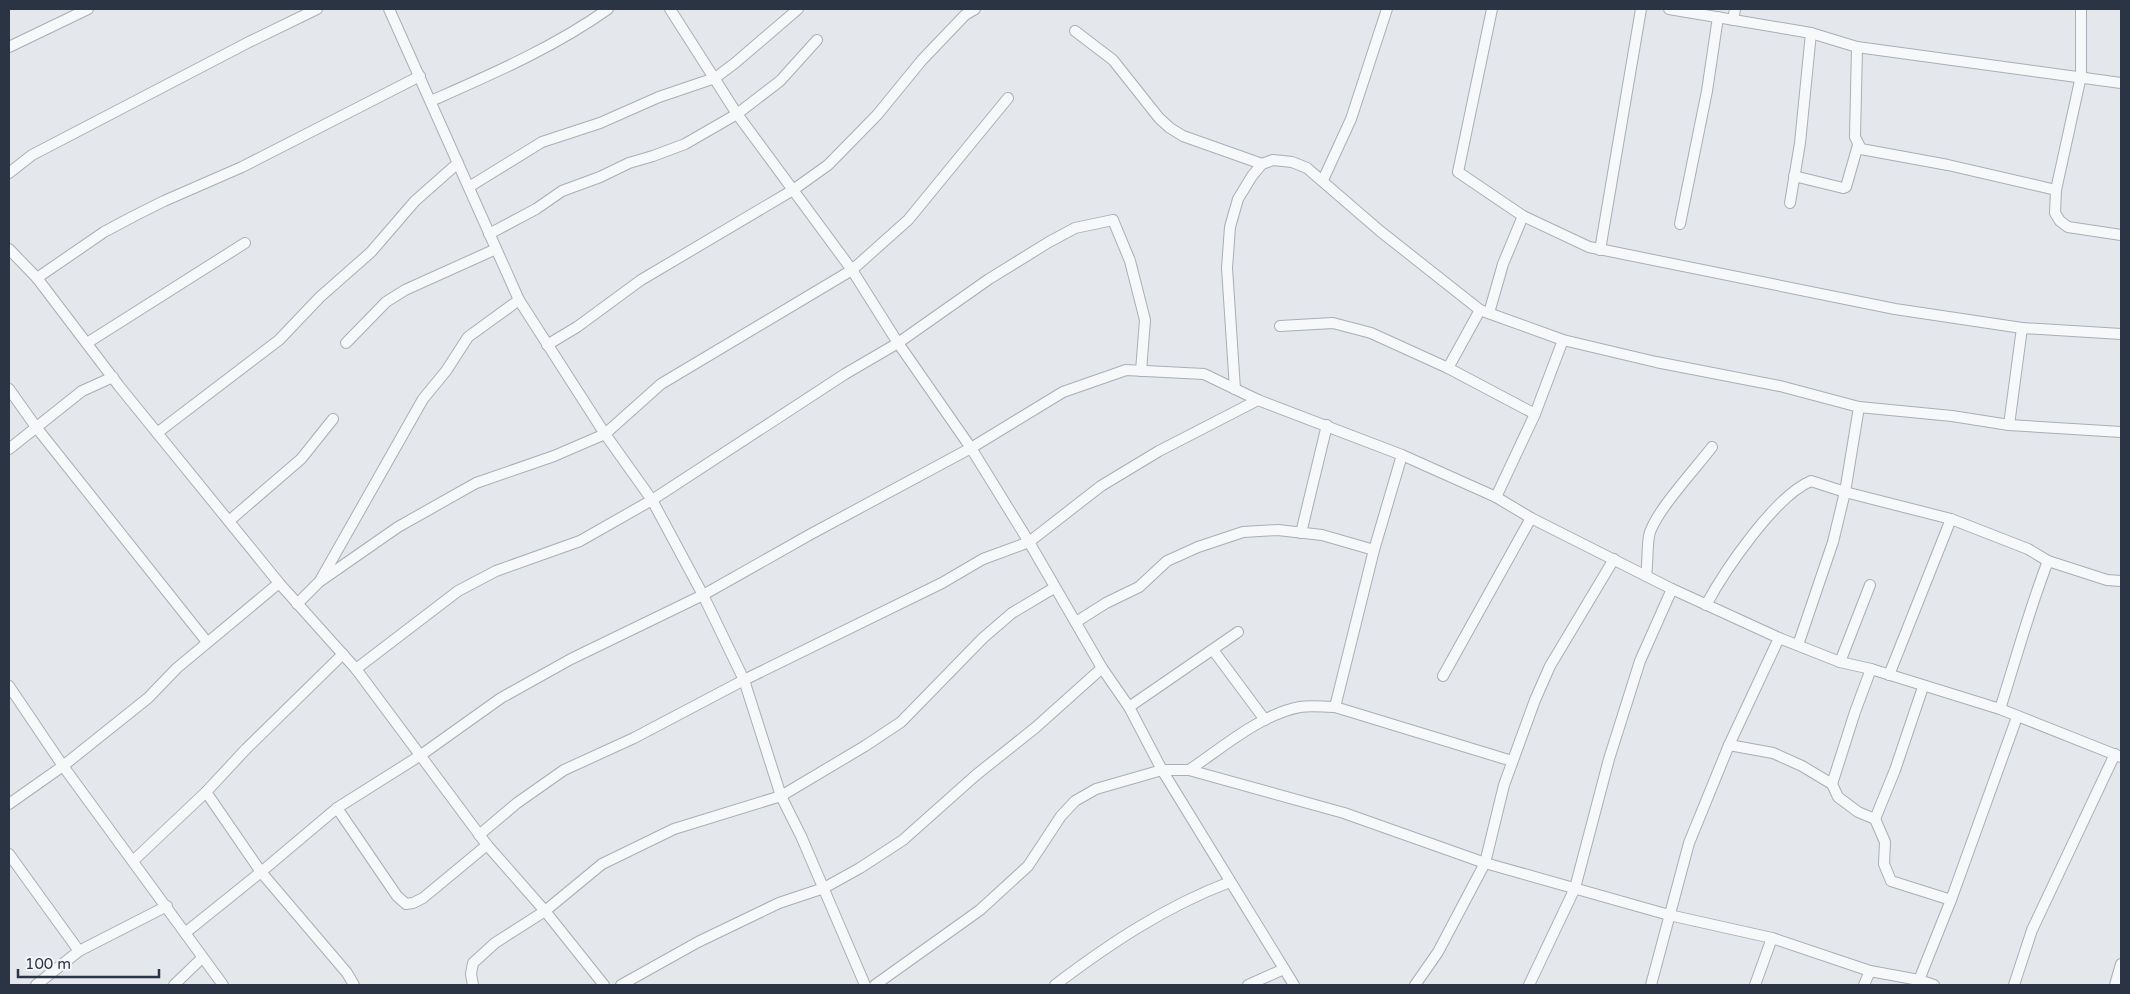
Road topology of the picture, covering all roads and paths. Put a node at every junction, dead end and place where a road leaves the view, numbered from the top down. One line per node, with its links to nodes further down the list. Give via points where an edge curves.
1 (88, 9): 19 (street)
2 (318, 9): 31 (street, via 32,155)
3 (389, 9): 21 (street)
4 (608, 9): 26 (street, via 523,61)
5 (670, 9): 23 (street)
6 (798, 9): 23 (street)
7 (975, 9): 35 (street, via 965,15 922,60 878,115 828,165)
8 (1388, 9): 33 (street, via 1351,119)
9 (1492, 9): 38 (street, via 1458,172)
10 (1641, 9): 45 (street)
11 (1670, 9): 14 (street)
12 (1735, 9): 15 (street)
13 (2081, 9): 22 (street)
14 (1718, 17): 15 (street); 39 (street, via 1707,91)
15 (1734, 20): 17 (street)
16 (1075, 31): 30 (street, via 1113,60 1170,128 1183,136)
17 (1811, 33): 20 (street); 32 (street)
18 (817, 40): 27 (street, via 780,81)
19 (9, 47)
20 (1857, 47): 22 (street); 28 (street, via 1854,137)
21 (420, 76): 26 (street); 47 (street, via 242,167 134,216 104,232)
22 (2081, 76): 24 (street); 36 (street)
23 (715, 78): 27 (street); 34 (street, via 542,142)
24 (2121, 82)
25 (1008, 98): 46 (street, via 908,220)
26 (431, 101): 29 (street)
27 (737, 114): 35 (street); 40 (street, via 685,144 629,162 562,191)
28 (1858, 144): 32 (street, via 1846,187); 36 (street, via 1861,149)
29 (458, 163): 34 (street); 71 (street, via 415,201 371,252 320,297 279,340)
30 (1262, 164): 33 (street, via 1273,160 1292,162); 62 (street, via 1238,199 1230,227 1227,268)
31 (9, 173)
32 (1794, 176): 37 (street)
33 (1323, 180): 49 (street, via 1380,231)
34 (468, 187): 40 (street)
35 (793, 190): 46 (street); 57 (street, via 641,280)
36 (2056, 190): 41 (street, via 2055,212 2060,222 2068,227)
37 (1790, 203)
38 (1523, 216): 45 (street); 49 (street)
39 (1680, 224)
40 (490, 234): 43 (street)
41 (2121, 235)
42 (245, 243): 54 (street)
43 (496, 249): 48 (street); 55 (street, via 405,290 386,302)
44 (9, 250): 47 (street)
45 (1600, 250): 51 (street, via 1895,309)
46 (852, 270): 56 (street); 72 (street, via 661,384)
47 (37, 278): 54 (street)
48 (519, 300): 57 (street); 90 (street, via 468,337 423,399)
49 (1485, 311): 53 (street); 58 (street)
50 (1280, 326): 58 (street, via 1333,324 1358,328)
51 (2022, 328): 52 (street); 69 (street)
52 (2121, 334)
53 (1563, 340): 64 (street, via 1780,386); 65 (street)
54 (87, 343): 60 (street)
55 (346, 343)
56 (898, 343): 59 (street, via 988,279 1049,242 1075,228 1113,220 1130,261 1145,320); 74 (street); 79 (street)
57 (547, 345): 72 (street)
58 (1448, 368): 65 (street)
59 (1140, 371): 62 (street, via 1204,374); 74 (street, via 1126,370 1063,392)
60 (113, 377): 68 (street, via 82,392); 71 (street)
61 (9, 389): 68 (street)
62 (1235, 389): 63 (street)
63 (1258, 400): 67 (street); 84 (street, via 1101,486)
64 (1859, 407): 69 (street, via 1952,416); 77 (street)
65 (1535, 414): 78 (street)
66 (333, 420): 82 (street, via 301,459)
67 (1328, 425): 76 (street); 83 (street)
68 (36, 426): 75 (street); 101 (street)
69 (2009, 426): 70 (street)
70 (2121, 432)
71 (157, 433): 82 (street)
72 (605, 434): 79 (street); 90 (street, via 476,483 398,526)
73 (1712, 447): 88 (street, via 1655,520 1648,537)
74 (971, 448): 84 (street); 95 (street)
75 (9, 449)
76 (1402, 455): 78 (street); 85 (street)
77 (1845, 492): 81 (street); 97 (street, via 1811,481 1801,485 1764,522 1721,577); 102 (street)
78 (1496, 497): 80 (street)
79 (652, 500): 95 (street); 107 (street, via 580,541 496,570 458,591)
80 (1530, 518): 86 (street); 110 (street)
81 (1951, 519): 87 (street, via 2028,549); 109 (street)
82 (229, 521): 91 (street)
83 (1300, 533): 85 (street, via 1322,535); 98 (street, via 1278,530 1243,532 1198,547 1167,561 1139,587)
84 (1029, 542): 93 (street); 111 (street, via 983,559 942,583)
85 (1374, 550): 115 (street)
86 (1614, 559): 88 (street); 122 (street, via 1550,666)
87 (2048, 561): 89 (street, via 2107,580); 116 (street, via 2030,608)
88 (1646, 576): 94 (street)
89 (2121, 581)
90 (320, 582): 96 (street)
91 (279, 583): 96 (street); 101 (street)
92 (1870, 585): 105 (street)
93 (1054, 588): 98 (street); 128 (street, via 1012,613 983,638 901,722)
94 (1672, 589): 97 (street); 140 (street, via 1640,661 1609,759)
95 (703, 595): 111 (street); 120 (street, via 571,659 502,698)
96 (296, 604): 104 (street)
97 (1706, 604): 100 (street)
98 (1076, 622): 106 (street)
99 (1238, 632): 103 (street)
100 (1779, 638): 102 (street); 119 (street)
101 (207, 642): 123 (street, via 148,698)
102 (1798, 645): 105 (street)
103 (1212, 650): 114 (street); 118 (street)
104 (343, 654): 107 (street); 127 (street)
105 (1840, 662): 108 (street)
106 (1102, 668): 114 (street); 139 (street, via 902,840)
107 (356, 669): 120 (street)
108 (1871, 669): 109 (street); 126 (street)
109 (1888, 675): 113 (street)
110 (1443, 676)
111 (744, 680): 128 (street); 132 (street, via 634,738 564,770)
112 (9, 686): 123 (street)
113 (1923, 687): 116 (street); 131 (street, via 1896,770)
114 (1129, 707): 124 (street)
115 (1335, 707): 118 (street, via 1302,706); 122 (street)
116 (2000, 709): 117 (street)
117 (2017, 718): 121 (street); 141 (street)
118 (1265, 720): 125 (street)
119 (1729, 746): 126 (street, via 1773,752); 144 (street, via 1689,843)
120 (421, 755): 130 (street); 132 (street)
121 (2118, 755): 171 (street, via 2032,930)
122 (1512, 762): 136 (street)
123 (63, 766): 129 (street); 135 (street)
124 (1162, 770): 125 (street); 138 (street); 161 (street, via 1096,789 1075,801 1061,816 1028,866 980,910)
125 (1189, 770): 136 (street, via 1344,813)
126 (1832, 784): 131 (street, via 1838,797)
127 (206, 792): 135 (street); 137 (street)
128 (781, 796): 139 (street); 143 (street, via 674,830 602,864)
129 (9, 804)
130 (337, 808): 133 (street, via 397,896 406,904 423,898); 137 (street)
131 (1875, 820): 141 (street, via 1884,842 1884,864 1891,881)
132 (479, 835): 133 (street)
133 (487, 846): 143 (street)
134 (9, 854): 147 (street)
135 (133, 861): 142 (street)
136 (1485, 863): 140 (street); 165 (street, via 1438,952)
137 (261, 872): 145 (street); 156 (street)
138 (1230, 882): 150 (street); 162 (street, via 1164,912 1102,950)
139 (824, 888): 159 (street, via 779,903 698,942); 160 (street)
140 (1575, 888): 144 (street); 166 (street)
141 (1951, 900): 152 (street)
142 (167, 906): 145 (street); 147 (street)
143 (545, 911): 157 (street, via 495,943 473,963); 158 (street)
144 (1669, 915): 146 (street); 167 (street)
145 (185, 932): 148 (street)
146 (1772, 938): 151 (street); 168 (street)
147 (79, 951): 153 (street)
148 (202, 958): 154 (street); 155 (street)
149 (2121, 964): 172 (street)
150 (1284, 969): 163 (street); 164 (street)
151 (1870, 971): 152 (street); 169 (street)
152 (1919, 980): 170 (street)
153 (36, 985)
154 (174, 985)
155 (223, 985)
156 (354, 985)
157 (473, 985)
158 (604, 985)
159 (621, 985)
160 (865, 985)
161 (875, 985)
162 (1055, 985)
163 (1248, 985)
164 (1294, 985)
165 (1415, 985)
166 (1529, 985)
167 (1651, 985)
168 (1755, 985)
169 (1864, 985)
170 (1934, 985)
171 (2014, 985)
172 (2115, 985)

